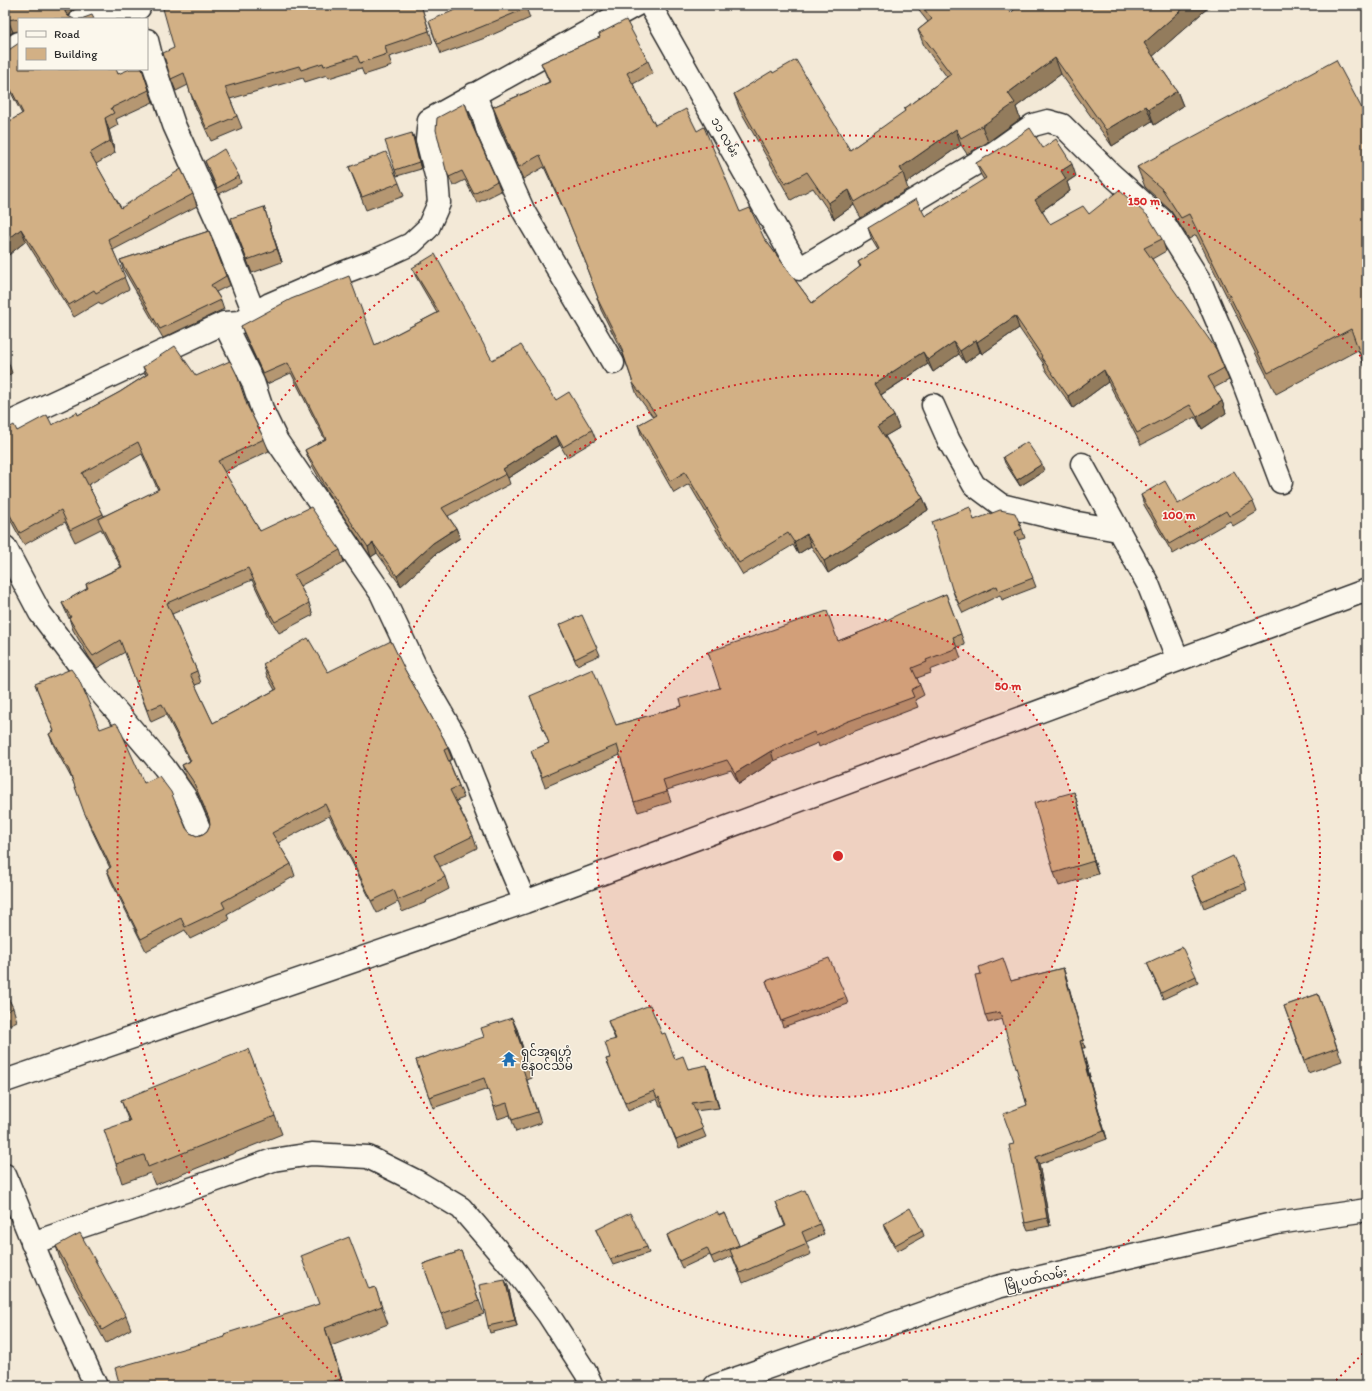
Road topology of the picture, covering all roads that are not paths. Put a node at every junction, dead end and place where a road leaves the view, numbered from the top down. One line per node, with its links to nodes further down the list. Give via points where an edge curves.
1 (636, 5): 8 (street)
2 (650, 5): 15 (street, ၁၁ လမ်း, via 799,269 994,152 1032,125 1048,120 1062,125 1162,220 1200,281 1244,384)
3 (139, 10): 4 (street, via 111,8)
4 (84, 18)
5 (18, 44): 7 (street)
6 (148, 44): 9 (street, via 174,125 224,236)
7 (5, 52)
8 (474, 94): 9 (street, via 429,120 427,140 437,179 439,203 428,228 411,244); 11 (street, via 524,212)
9 (254, 313): 10 (street, via 240,322)
10 (224, 323): 13 (street); 21 (street, via 277,441 381,593 420,676 460,745)
11 (613, 363)
12 (933, 405): 16 (street, via 949,441 974,485 1001,505)
13 (5, 425)
14 (1082, 464): 16 (street)
15 (1281, 482)
16 (1118, 530): 19 (street, via 1148,584)
17 (5, 547): 20 (street, via 40,613 95,686 164,767 186,798)
18 (1367, 590): 19 (street)
19 (1178, 660): 21 (street)
20 (202, 835)
21 (525, 902): 22 (street)
22 (5, 1081)
23 (5, 1176): 25 (street)
24 (1367, 1210): 28 (street, မြို့ပတ်လမ်း, via 1277,1223 997,1287)
25 (32, 1243): 26 (street); 27 (street, via 273,1160 312,1154 368,1157 416,1180 461,1208 518,1273 548,1314)
26 (96, 1386)
27 (592, 1386)
28 (715, 1386)

